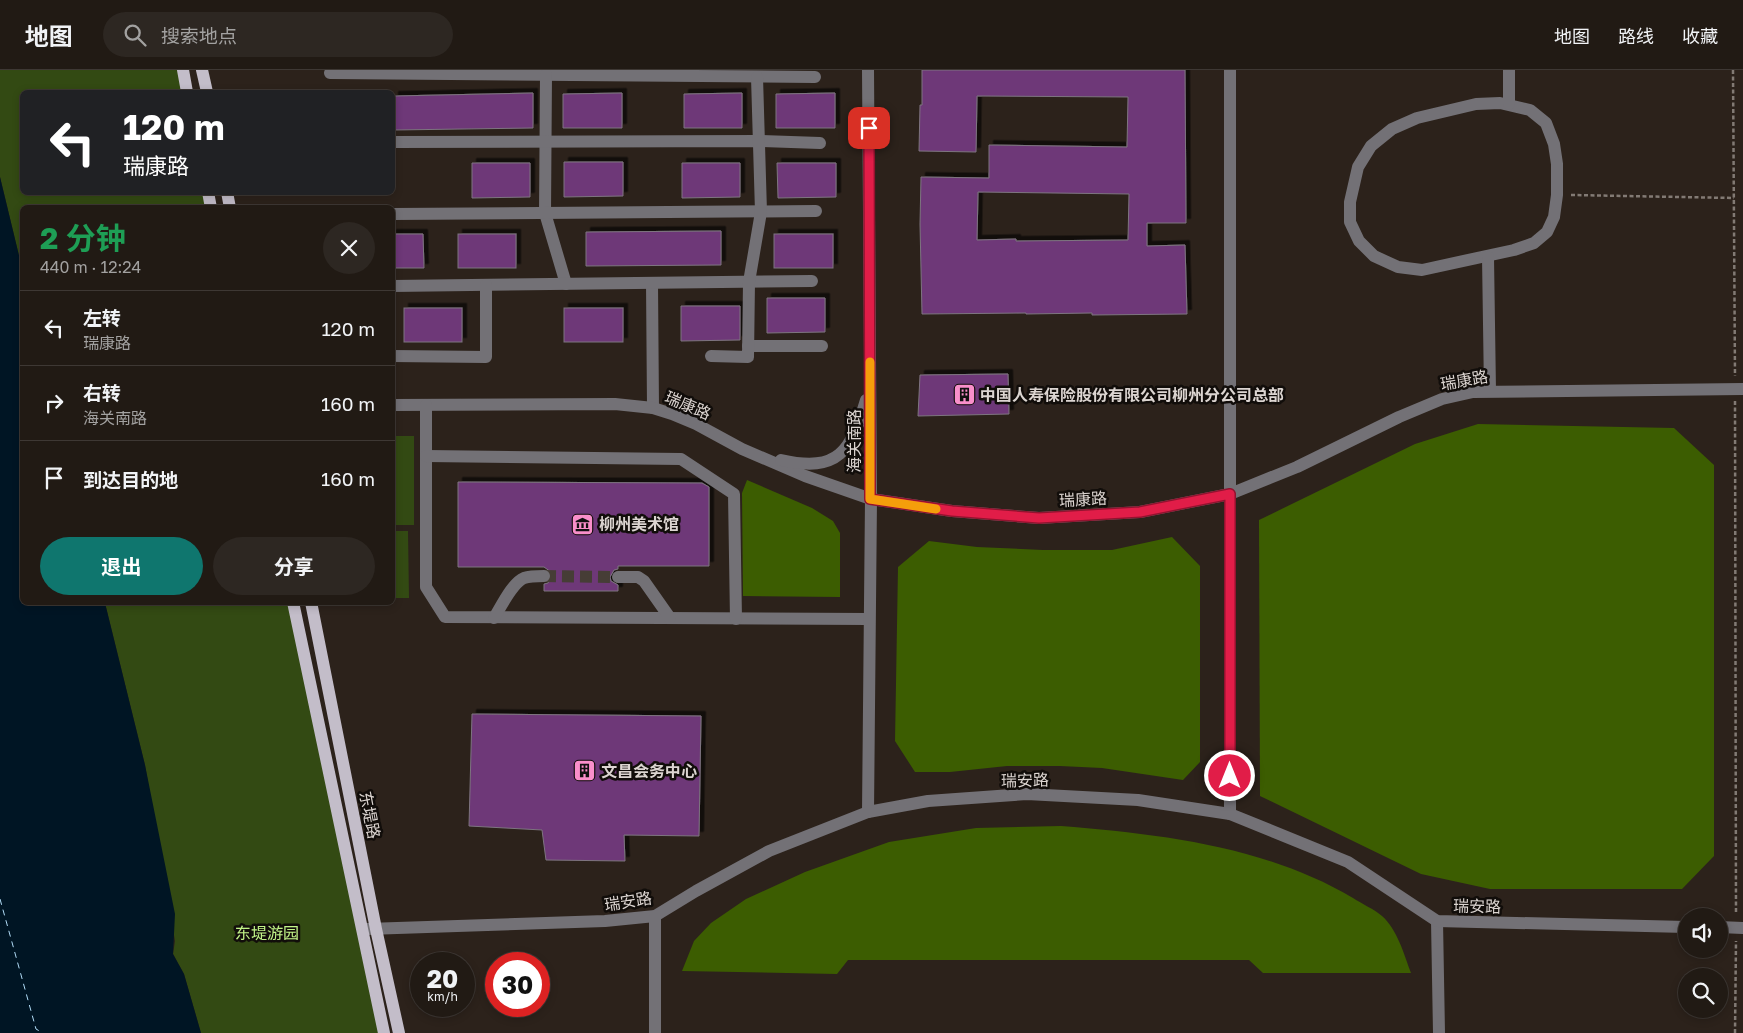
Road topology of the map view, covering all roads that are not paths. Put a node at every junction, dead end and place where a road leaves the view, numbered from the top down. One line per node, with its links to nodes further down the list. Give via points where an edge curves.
1 (183, 70): 11 (main road)
2 (202, 70): 12 (main road)
3 (868, 70): 33 (street, 海关南路)
4 (1230, 70): 41 (street)
5 (1509, 70): 13 (street)
6 (330, 72): 8 (street)
7 (656, 73): 8 (street); 9 (street)
8 (546, 75): 16 (street)
9 (757, 77): 10 (street); 14 (street)
10 (815, 77)
11 (188, 90)
12 (207, 90)
13 (1509, 104): 22 (street, via 1530,110 1546,123 1554,144 1557,195 1554,216 1547,232 1534,243); 22 (street, via 1452,108 1392,129 1371,146 1358,167 1350,202 1350,222 1359,241 1374,256 1398,267 1422,270)
14 (759, 141): 16 (street); 17 (street); 18 (street)
15 (395, 142): 16 (street)
16 (546, 142): 20 (street)
17 (820, 142)
18 (761, 212): 19 (street); 20 (street); 24 (street)
19 (816, 212)
20 (545, 213): 21 (street); 26 (street)
21 (395, 214)
22 (1488, 257): 35 (street)
23 (812, 281): 24 (street)
24 (748, 282): 25 (street); 29 (street)
25 (652, 283): 26 (street); 38 (street)
26 (566, 284): 27 (street)
27 (486, 285): 28 (street); 31 (street, via 486,357)
28 (395, 286)
29 (748, 346): 30 (street); 32 (street, via 748,357)
30 (822, 346)
31 (395, 356)
32 (711, 356)
33 (870, 385): 39 (street, via 854,437 838,455 822,462 805,464); 42 (street, 海关南路)
34 (1739, 389): 35 (street, 瑞康路)
35 (1490, 391): 41 (street, 瑞康路, via 1442,399 1297,468)
36 (395, 405): 37 (street, 瑞康路)
37 (426, 405): 38 (street, 瑞康路, via 616,404); 40 (street)
38 (653, 408): 39 (street, 瑞康路, via 696,424)
39 (751, 453): 42 (street, 瑞康路)
40 (426, 456): 47 (street, via 426,587 445,617); 49 (street, via 681,459 734,494)
41 (1230, 494): 42 (street, 瑞康路, via 1140,512 1039,518 952,511); 52 (street)
42 (870, 499): 50 (street, 海关南路)
43 (544, 576): 47 (street, via 522,578)
44 (618, 577): 48 (street, via 638,577 644,581)
45 (294, 605): 57 (main road)
46 (312, 605): 56 (main road, 东堤路)
47 (494, 618): 48 (street)
48 (670, 618): 49 (street)
49 (736, 619): 50 (street)
50 (869, 620): 51 (street, 海关南路)
51 (868, 812): 52 (street, 瑞安路, via 928,801 1027,794 1138,800); 53 (street, 瑞安路, via 769,851)
52 (1230, 814): 54 (street, 瑞安路, via 1348,862)
53 (655, 916): 56 (street, 瑞安路, via 605,922); 60 (street)
54 (1437, 922): 55 (street, 瑞安路); 61 (street)
55 (1678, 926)
56 (376, 928): 57 (street, 瑞安路); 59 (main road, 东堤路)
57 (362, 930): 58 (main road)
58 (384, 1033)
59 (399, 1033)
60 (655, 1033)
61 (1439, 1033)

